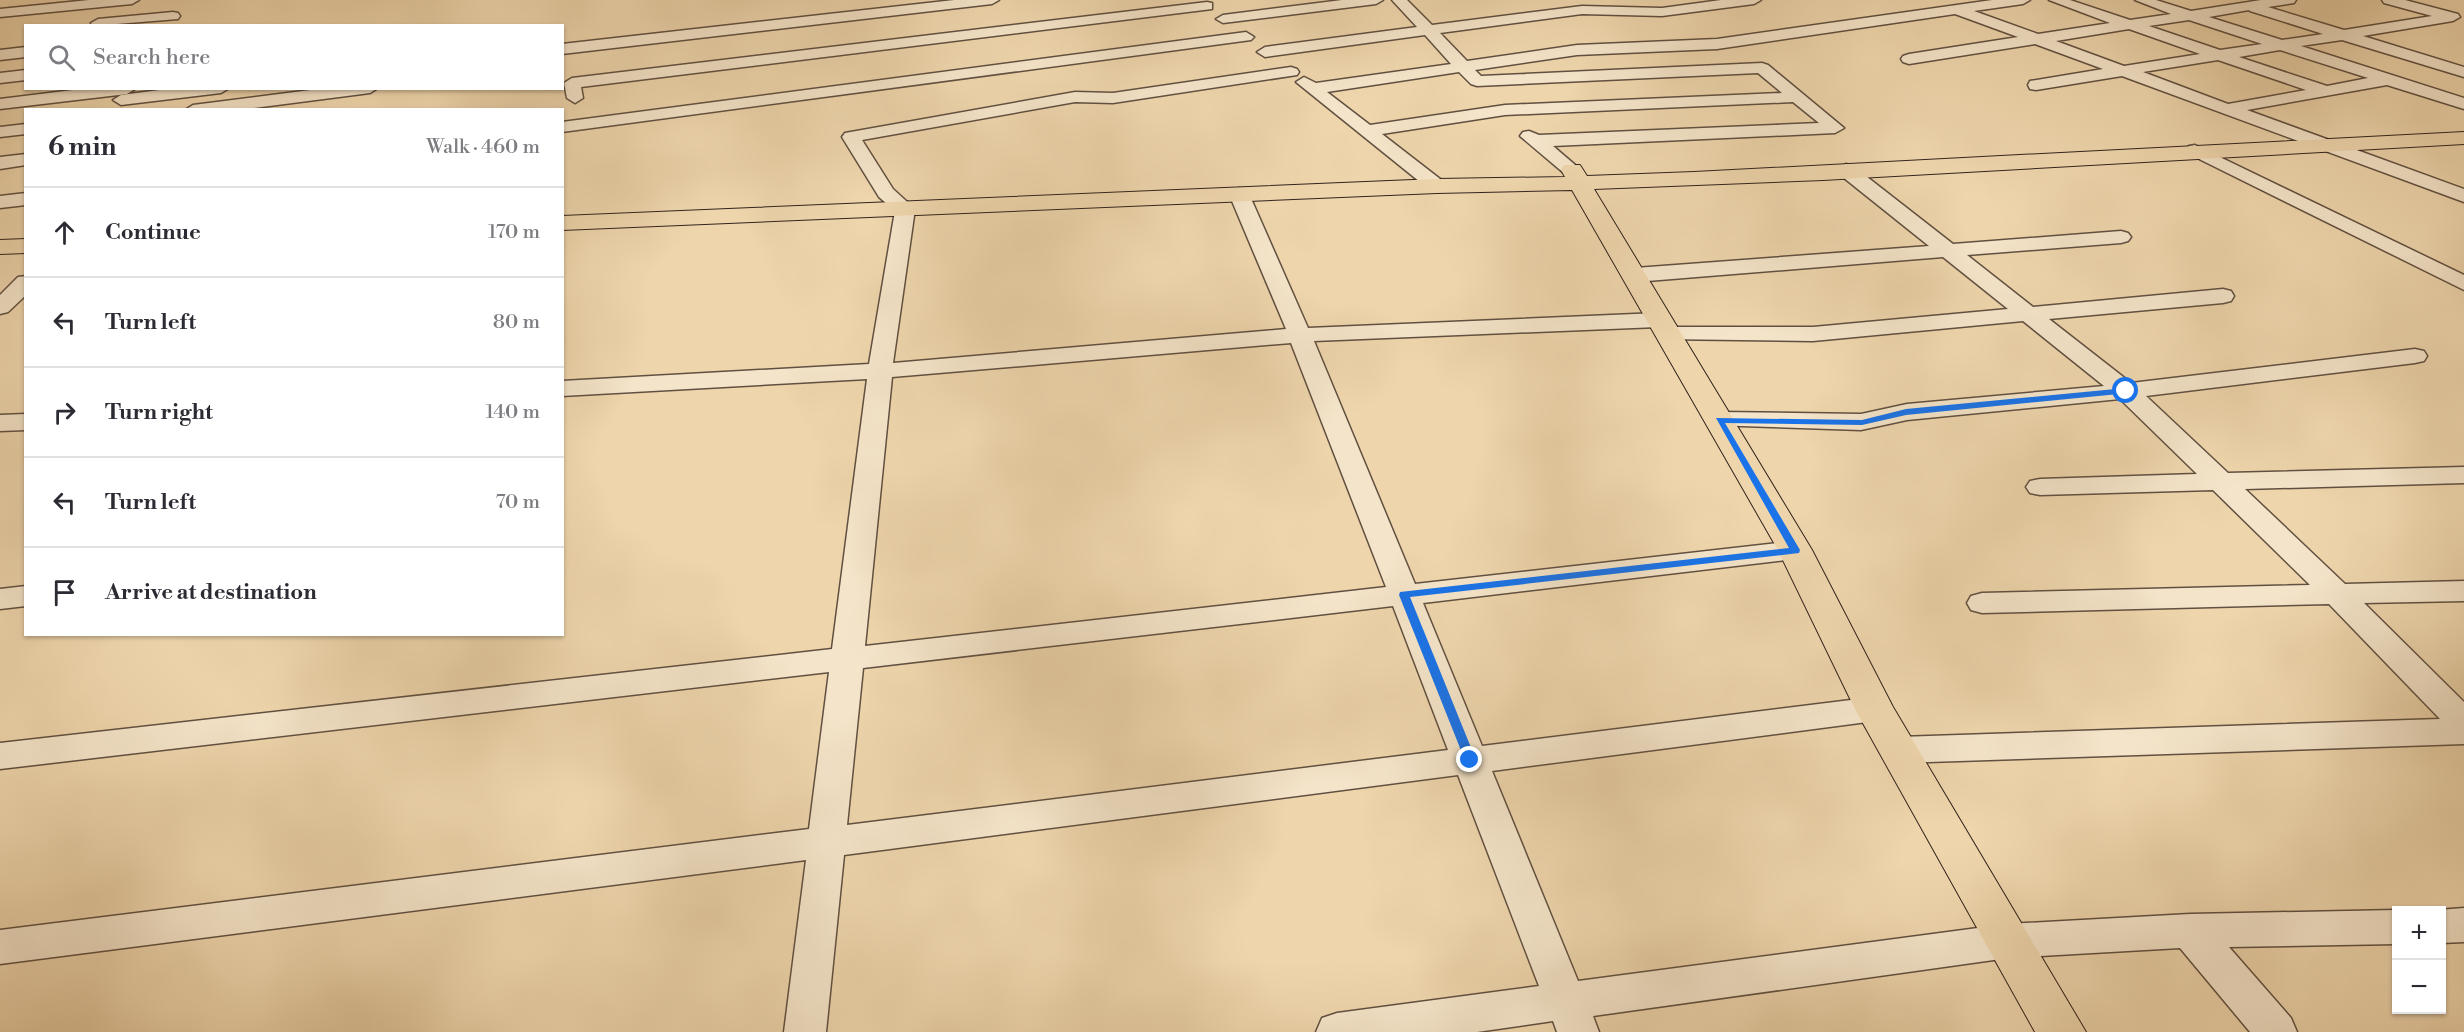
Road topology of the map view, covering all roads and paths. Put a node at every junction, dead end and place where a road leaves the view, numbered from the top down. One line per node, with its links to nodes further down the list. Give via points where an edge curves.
1 (132, 0): 19 (street)
2 (183, 0): 23 (street)
3 (1376, 0): 21 (street)
4 (1400, 0): 27 (street)
5 (1754, 0): 27 (street, via 1662,12 1582,10)
6 (1929, 0): 18 (street)
7 (2023, 0): 18 (street)
8 (2056, 0): 25 (street)
9 (2142, 0): 20 (street)
10 (2227, 0): 17 (street)
11 (2289, 0): 17 (street)
12 (2389, 0): 22 (street)
13 (2420, 0): 15 (street)
14 (1203, 3): 21 (street); 26 (street)
15 (2435, 4)
16 (999, 6): 26 (street); 32 (street)
17 (2248, 6): 20 (street); 28 (street)
18 (1955, 9): 30 (street); 39 (street, via 1747,41 1577,50)
19 (0, 13)
20 (2190, 16): 25 (street); 31 (street)
21 (1223, 19): 29 (street)
22 (2459, 19): 28 (street)
23 (170, 21): 24 (street)
24 (84, 24)
25 (2130, 25): 30 (street); 36 (street)
26 (1019, 29): 38 (street); 55 (street, via 572,83)
27 (1430, 29): 34 (street); 39 (street)
28 (2343, 35): 31 (street); 40 (street)
29 (1246, 37): 34 (street); 38 (street)
30 (2036, 39): 37 (street); 41 (street)
31 (2282, 45): 36 (street); 45 (street)
32 (564, 49)
33 (24, 52): 35 (street)
34 (1265, 52): 42 (street)
35 (0, 55)
36 (2220, 55): 41 (street); 51 (street)
37 (1909, 59)
38 (1049, 63): 53 (street); 62 (street)
39 (1463, 67): 46 (street); 48 (street)
40 (2460, 69): 45 (street)
41 (2122, 71): 47 (street); 59 (street)
42 (1291, 72): 48 (street); 53 (street, via 1113,98)
43 (24, 75): 44 (street)
44 (0, 78)
45 (2388, 80): 51 (street); 57 (street)
46 (1477, 81): 54 (street, via 1762,69); 60 (street)
47 (2036, 85)
48 (1312, 88): 64 (street)
49 (199, 90): 52 (street)
50 (354, 90): 58 (street)
51 (2326, 91): 59 (street)
52 (123, 97): 56 (street)
53 (1075, 97): 79 (street, via 851,137)
54 (1797, 97): 60 (street); 68 (street, via 1835,128)
55 (575, 98)
56 (0, 104)
57 (2464, 104)
58 (210, 108)
59 (2225, 109): 66 (street)
60 (1504, 110): 64 (street); 68 (street)
61 (2464, 126): 66 (main road)
62 (564, 128)
63 (24, 129): 65 (street)
64 (1366, 130): 75 (street)
65 (0, 132)
66 (2291, 133): 69 (street); 74 (main road)
67 (2464, 138): 69 (main road)
68 (1534, 141): 74 (street)
69 (2320, 144): 70 (main road); 77 (street)
70 (2195, 150): 73 (main road); 90 (street)
71 (24, 159): 72 (street)
72 (0, 163)
73 (1846, 170): 74 (main road); 88 (street)
74 (1577, 177): 75 (main road); 89 (main road)
75 (1429, 180): 76 (main road); 79 (main road, via 1231,177)
76 (1239, 194): 79 (main road); 96 (street)
77 (2464, 196)
78 (24, 199): 80 (street)
79 (896, 201): 81 (main road); 82 (main road); 98 (street)
80 (0, 202)
81 (564, 208)
82 (564, 223)
83 (24, 232): 84 (main road)
84 (0, 233)
85 (2121, 237): 88 (street)
86 (24, 246): 87 (main road)
87 (0, 247)
88 (1947, 251): 89 (street); 94 (street)
89 (1635, 275): 95 (main road)
90 (2459, 276)
91 (24, 284): 93 (street)
92 (2223, 296): 94 (street)
93 (0, 307)
94 (2029, 315): 95 (street, via 1813,334); 100 (street)
95 (1663, 327): 96 (street); 101 (main road)
96 (1299, 335): 98 (street); 110 (street)
97 (2415, 356): 100 (street)
98 (880, 370): 99 (street); 114 (street)
99 (564, 390)
100 (2126, 391): 101 (street, via 1906,412 1862,422); 105 (street)
101 (1719, 420): 107 (main road)
102 (24, 422): 103 (street)
103 (0, 423)
104 (2464, 475): 105 (street)
105 (2221, 482): 106 (street); 109 (street)
106 (2040, 486)
107 (1795, 550): 110 (street); 115 (main road)
108 (2464, 591): 109 (street)
109 (2337, 594): 113 (street); 116 (street)
110 (1404, 595): 114 (street); 120 (street)
111 (24, 596): 112 (street)
112 (0, 598)
113 (1982, 603)
114 (848, 658): 119 (street); 121 (street)
115 (1875, 709): 118 (main road); 120 (street)
116 (2464, 723)
117 (2464, 731): 118 (street)
118 (1899, 750): 126 (main road)
119 (0, 756)
120 (1470, 760): 121 (street); 128 (street)
121 (827, 842): 127 (street); 129 (street)
122 (2464, 925): 123 (street)
123 (2446, 926)
124 (2392, 927): 125 (street)
125 (2190, 931): 126 (street); 132 (street)
126 (2008, 941): 128 (street); 131 (main road)
127 (0, 947)
128 (1572, 1017): 130 (street)
129 (805, 1032)
130 (1337, 1032)
131 (2061, 1032)
132 (2276, 1032)

